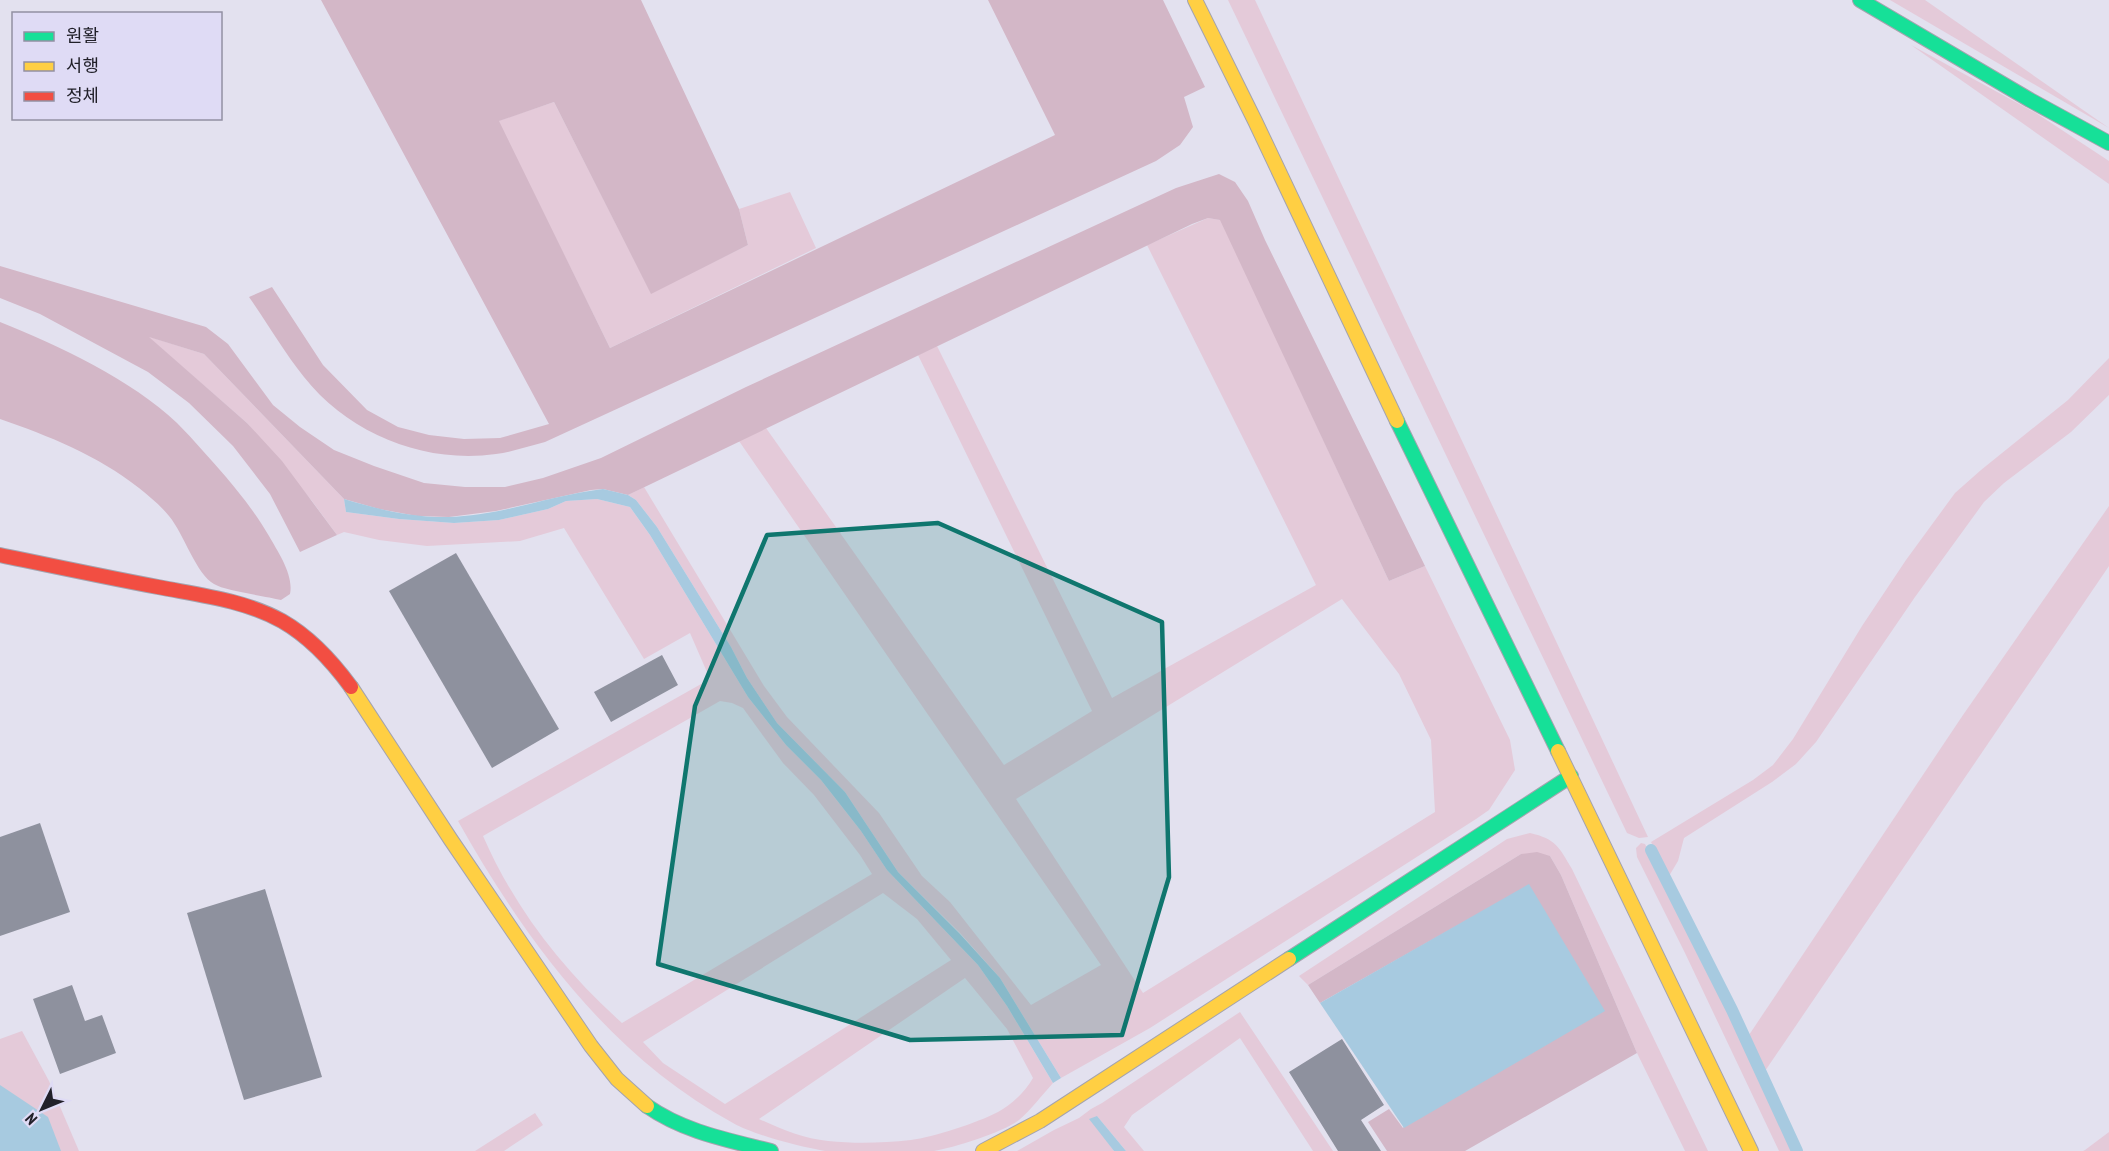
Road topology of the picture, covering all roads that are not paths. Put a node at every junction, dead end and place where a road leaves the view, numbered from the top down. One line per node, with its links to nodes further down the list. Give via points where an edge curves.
1 (1195, 0): 5 (street)
2 (1860, 0): 3 (street)
3 (2109, 143)
4 (0, 555): 6 (street, via 250,608 282,621 302,635 344,678 443,829 610,1069 645,1106 667,1118)
5 (1571, 776): 7 (street, via 1040,1121); 8 (street)
6 (771, 1151)
7 (983, 1151)
8 (1751, 1151)

